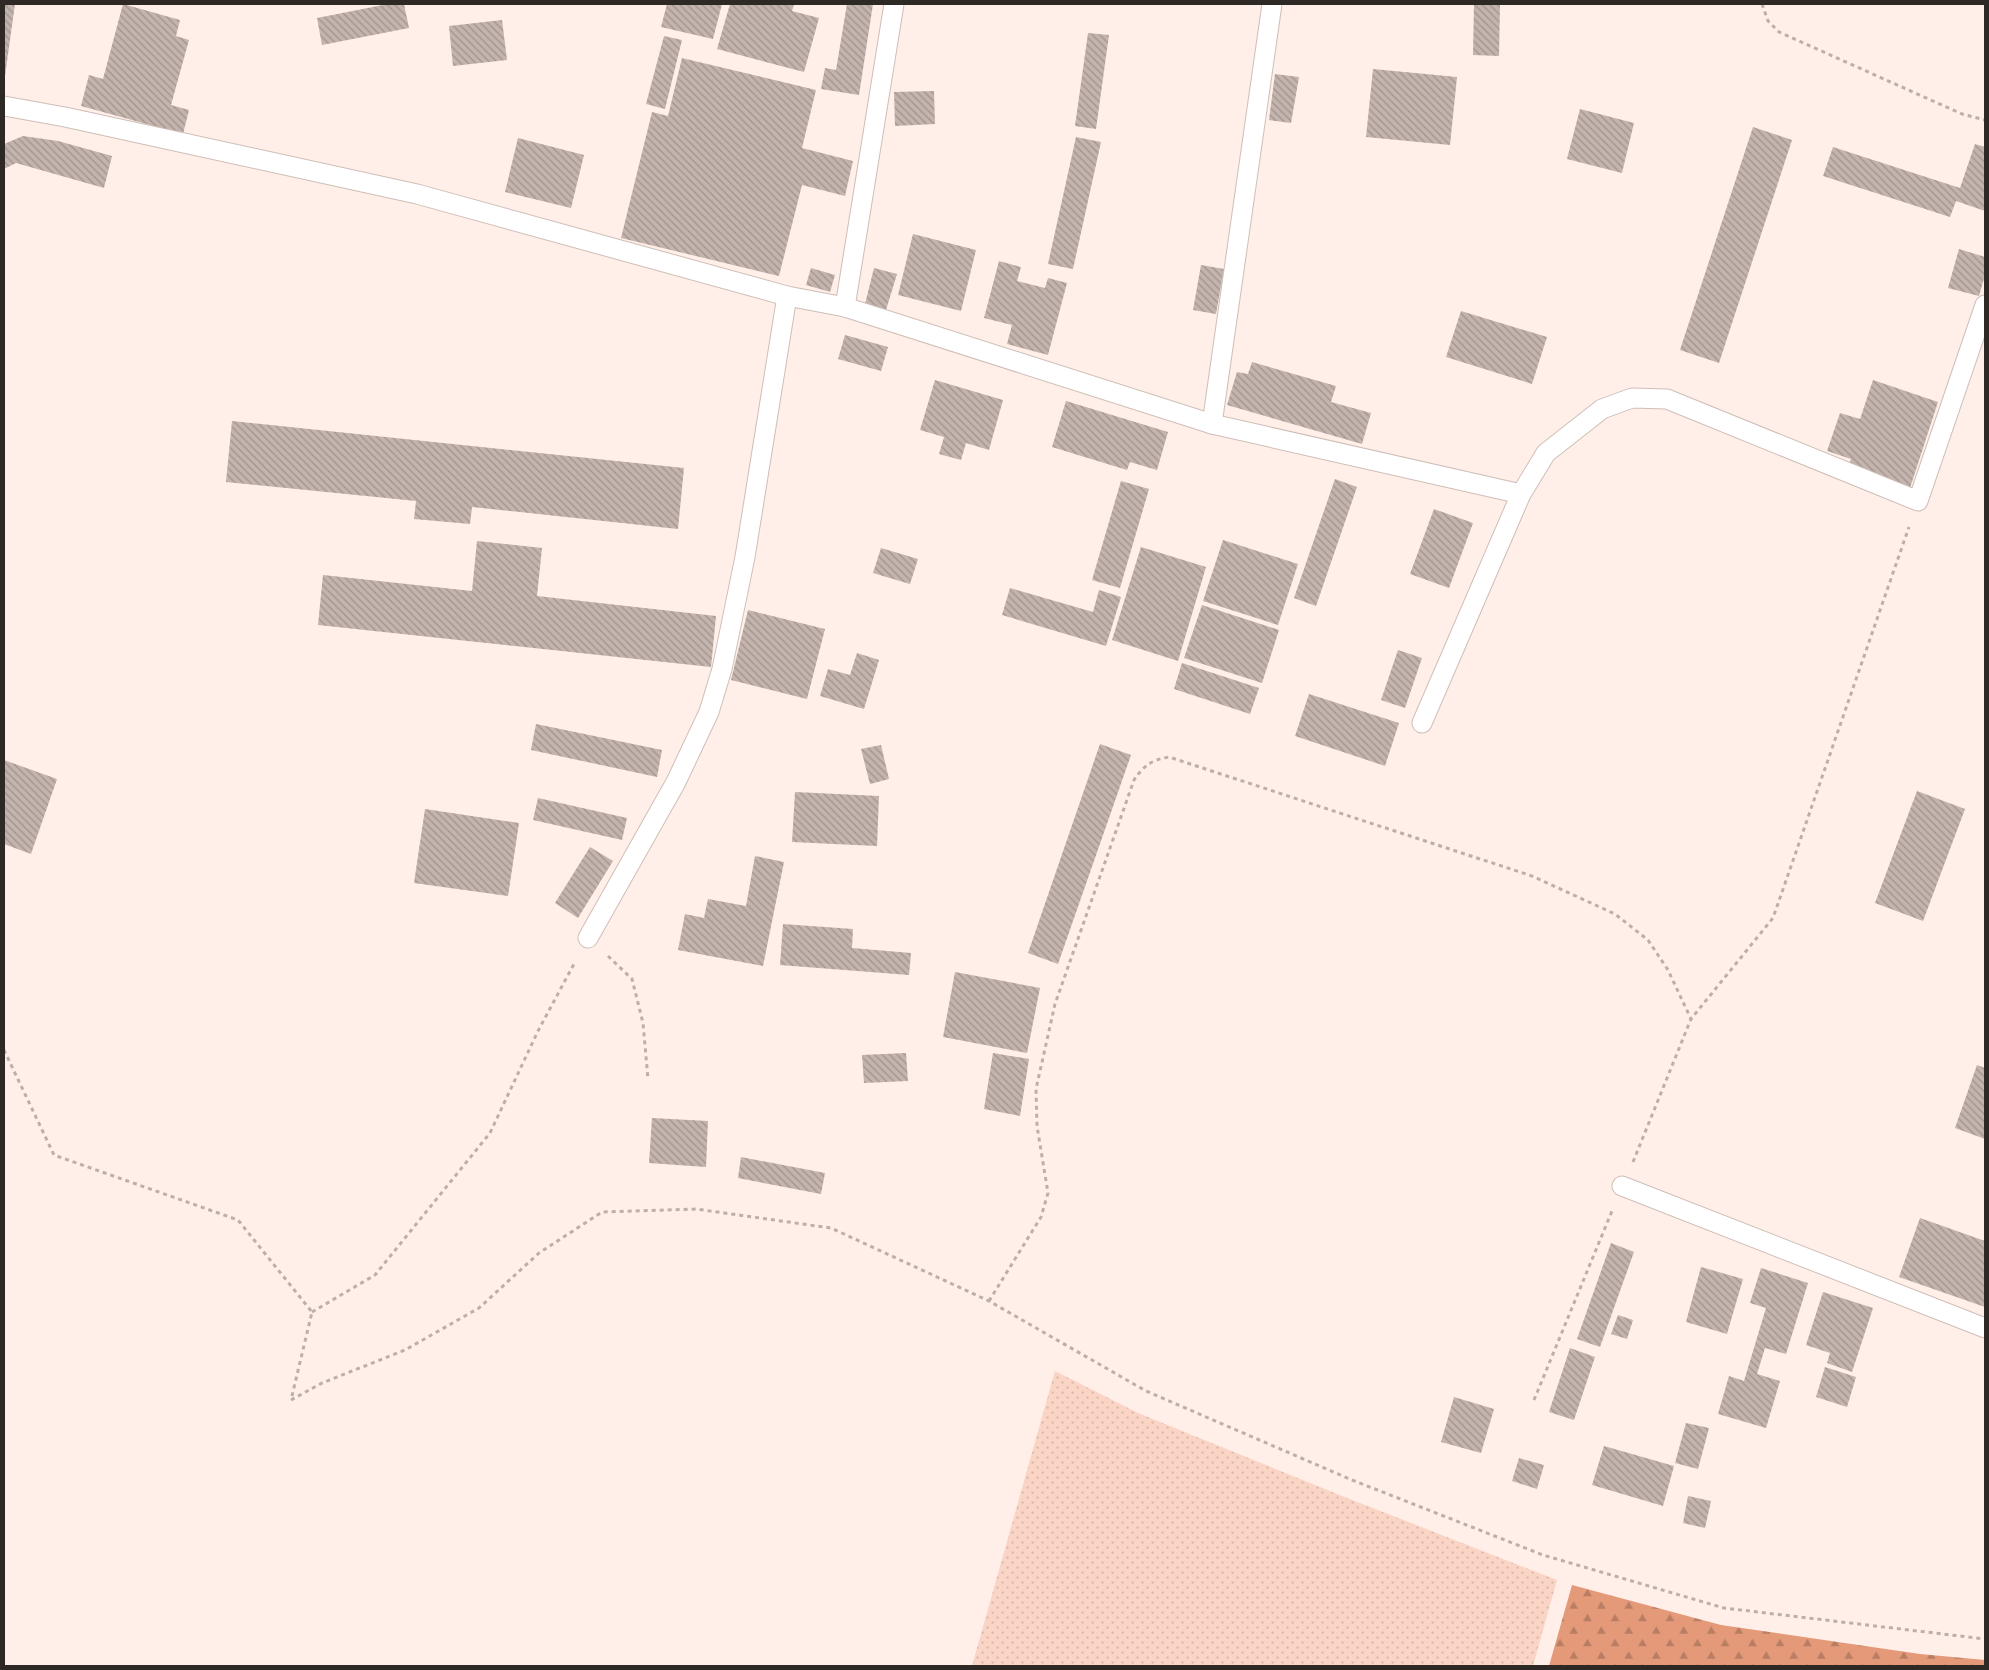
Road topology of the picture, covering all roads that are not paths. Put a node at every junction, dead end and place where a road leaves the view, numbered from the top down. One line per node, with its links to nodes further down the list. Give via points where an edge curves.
1 (894, 4): 6 (lane)
2 (1272, 4): 7 (lane)
3 (4, 106): 4 (lane, via 417,194)
4 (787, 296): 6 (lane); 10 (lane, via 745,557 722,669 709,712 676,782)
5 (1985, 305): 8 (lane, via 1918,501 1667,399 1632,398 1602,409 1546,453)
6 (845, 307): 7 (lane)
7 (1212, 424): 8 (lane)
8 (1521, 494): 9 (lane)
9 (1422, 723)
10 (588, 938)
11 (1622, 1186): 12 (lane)
12 (1985, 1328)

